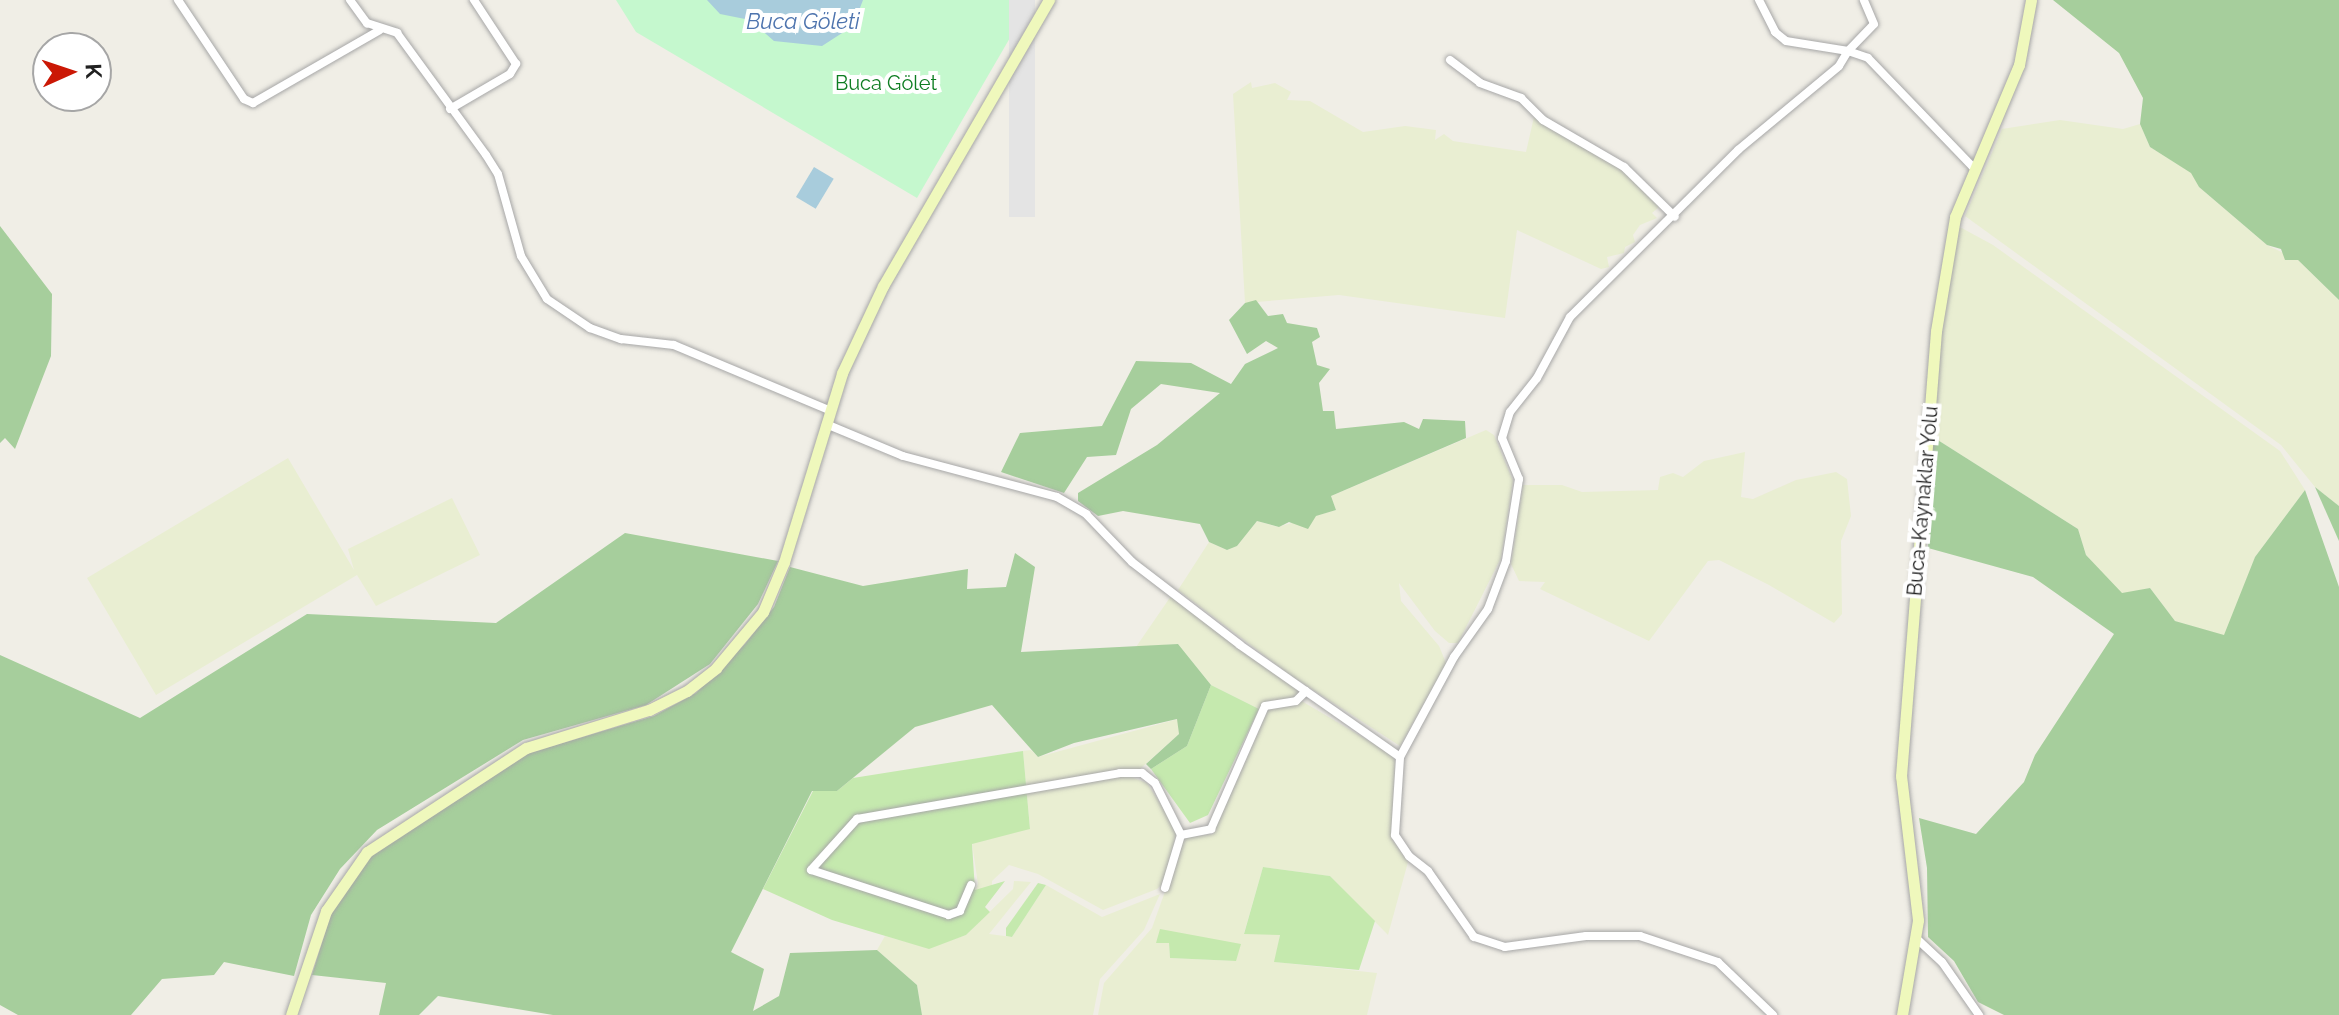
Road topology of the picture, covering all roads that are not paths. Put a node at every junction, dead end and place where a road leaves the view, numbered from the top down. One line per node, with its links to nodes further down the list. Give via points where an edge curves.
1 (178, 0): 8 (street, via 244,99 253,103)
2 (350, 0): 8 (street, via 367,23)
3 (474, 0): 11 (street, via 516,64 510,74)
4 (1049, 0): 14 (street, via 883,286)
5 (1759, 0): 9 (street, via 1786,41)
6 (1864, 0): 9 (street, via 1874,24)
7 (2031, 0): 12 (street, Buca-Kaynaklar Yolu, via 2019,65)
8 (380, 30): 11 (street, via 397,33)
9 (1848, 51): 12 (street, via 1868,58); 13 (street, via 1839,66 1738,150)
10 (1450, 60): 13 (street, via 1470,78 1521,98 1543,120 1624,167)
11 (450, 109): 14 (street, via 498,174 521,256 547,299 590,328 621,339 674,345)
12 (1974, 168): 21 (street, Buca-Kaynaklar Yolu, via 1955,217 1936,331 1901,776 1915,869)
13 (1675, 217): 17 (street, via 1570,317 1537,378 1510,412 1502,438 1519,479 1506,561 1488,609 1454,657)
14 (831, 411): 15 (street)
15 (826, 424): 16 (street, via 903,456 1057,497 1086,514 1132,562); 22 (street, via 784,562 763,612 716,668 649,710 526,748 367,852 326,911)
16 (1306, 691): 17 (street); 18 (street, via 1296,701 1265,706 1211,829)
17 (1400, 757): 23 (street, via 1395,835 1474,937 1505,947 1586,936 1640,936 1718,962)
18 (1181, 835): 19 (street, via 1155,783 1142,773 1120,773 857,819 811,870 949,915 960,911); 20 (street)
19 (971, 885)
20 (1165, 888)
21 (1916, 938): 24 (street, Buca-Kaynaklar Yolu); 25 (street, via 1942,962)
22 (291, 1015)
23 (1773, 1015)
24 (1902, 1015)
25 (1979, 1015)

